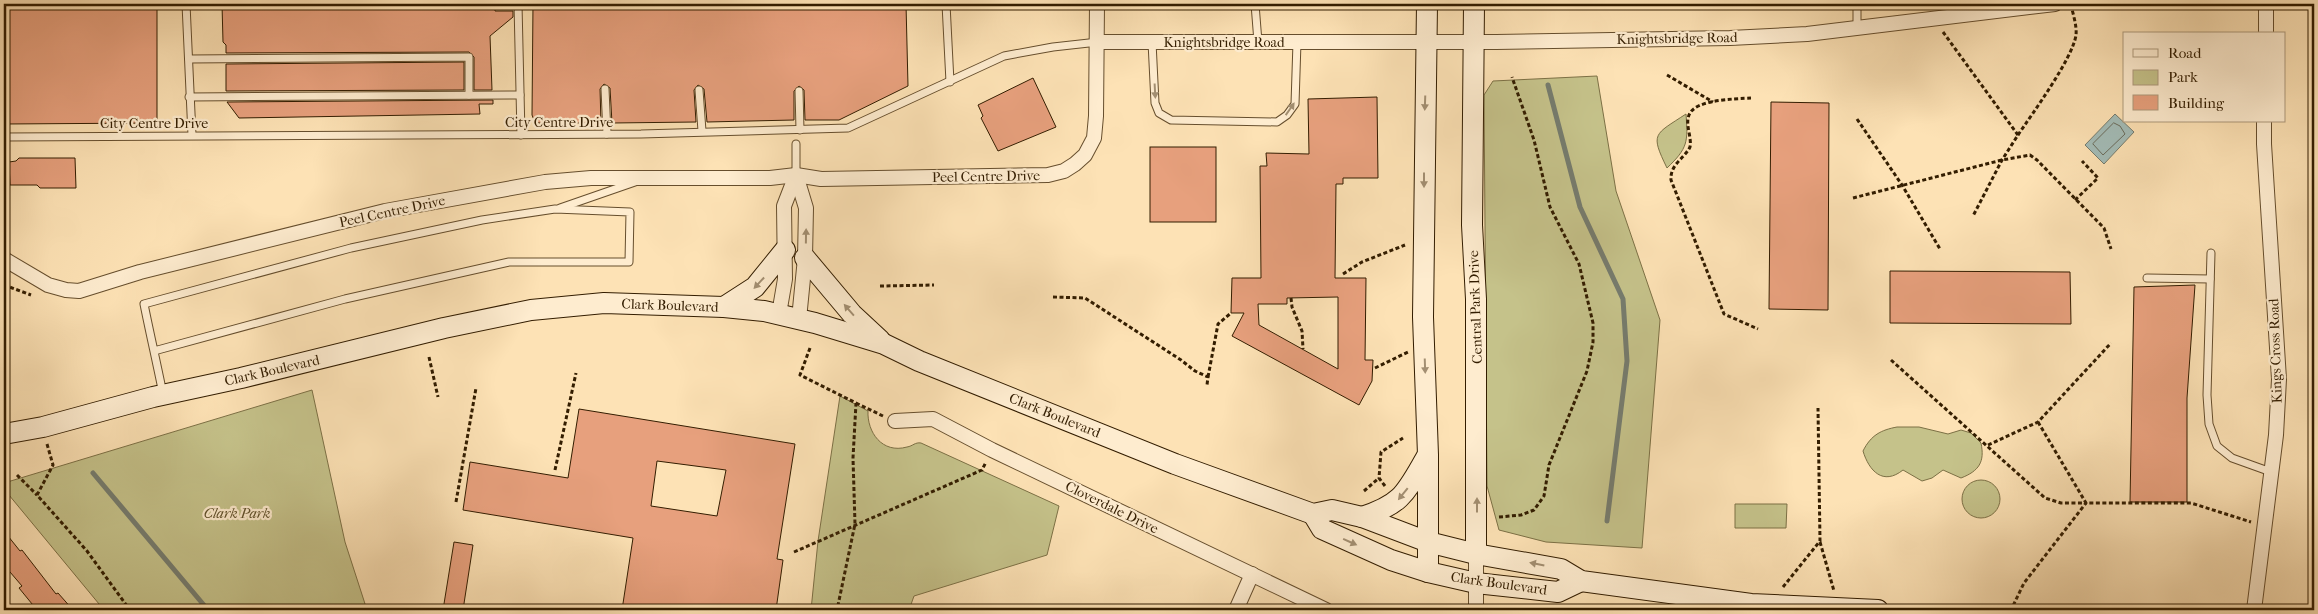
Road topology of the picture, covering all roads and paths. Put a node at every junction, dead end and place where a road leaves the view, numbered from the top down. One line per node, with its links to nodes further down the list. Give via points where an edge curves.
1 (186, 4): 21 (lane)
2 (518, 4): 29 (lane)
3 (946, 4): 24 (lane)
4 (1097, 4): 17 (street, Peel Centre Drive)
5 (1255, 4): 19 (lane)
6 (1427, 4): 15 (street)
7 (1474, 4): 16 (street, Central Park Drive)
8 (1857, 4): 13 (lane)
9 (2055, 4): 12 (street, Knightsbridge Road)
10 (2071, 4): 39 (path, via 2076,35 2073,44 2054,81)
11 (2266, 4): 14 (street)
12 (1934, 19): 13 (street, Knightsbridge Road); 39 (path)
13 (1857, 27): 16 (street, Knightsbridge Road, via 1807,34 1730,38)
14 (2266, 32)
15 (1427, 40): 16 (street, Knightsbridge Road); 20 (street, Knightsbridge Road); 95 (street, one-way to 95, via 1423,317)
16 (1473, 41): 113 (street, Central Park Drive, one-way to 16)
17 (1098, 42): 18 (street, Knightsbridge Road); 24 (lane, City Centre Drive, via 1004,56); 45 (street, Peel Centre Drive, via 1094,138 1084,155 1064,171 1036,177 821,179)
18 (1152, 42): 19 (street, Knightsbridge Road); 20 (lane, Knightsbridge Road, one-way to 20, via 1155,103 1159,113 1171,120 1277,122 1295,104)
19 (1258, 42): 20 (street, Knightsbridge Road)
20 (1297, 42)
21 (189, 59): 28 (lane, via 469,58); 30 (lane)
22 (1667, 75): 32 (path)
23 (1512, 77): 106 (path, via 1534,140 1550,207 1579,264 1593,322 1593,342 1587,371 1549,465 1544,496 1534,510 1521,515)
24 (950, 82): 35 (lane, City Centre Drive, via 848,128)
25 (605, 89): 37 (lane)
26 (699, 90): 36 (lane)
27 (799, 91): 35 (lane)
28 (469, 95): 29 (lane); 30 (lane)
29 (520, 95): 38 (lane)
30 (189, 97): 41 (lane)
31 (1751, 98): 32 (path)
32 (1714, 102): 70 (path, via 1698,105 1688,115 1690,147 1672,169 1671,180 1724,314)
33 (1856, 118): 47 (path)
34 (2264, 122): 97 (street, Kings Cross Road, via 2279,379)
35 (800, 130): 36 (lane, City Centre Drive)
36 (702, 131): 37 (lane, City Centre Drive)
37 (607, 134): 38 (lane, City Centre Drive)
38 (521, 135): 41 (lane, City Centre Drive)
39 (2018, 135): 43 (path)
40 (4, 136): 41 (lane, City Centre Drive)
41 (192, 136)
42 (796, 144): 45 (lane)
43 (2002, 160): 47 (path); 49 (path, via 2026,155 2034,157); 51 (path)
44 (2082, 161): 49 (path, via 2098,178)
45 (796, 175): 46 (street, Peel Centre Drive); 55 (street, via 784,206); 57 (street, one-way to 45, via 806,208)
46 (645, 178): 50 (lane); 58 (street, Peel Centre Drive, via 545,182 385,211 140,272 79,291 48,285)
47 (1902, 185): 48 (path); 53 (path)
48 (1853, 198)
49 (2075, 200): 54 (path, via 2104,228)
50 (555, 209): 76 (lane, via 482,220 351,248 144,304); 76 (lane, via 630,212 628,262 509,262 345,299)
51 (1973, 216)
52 (1409, 243): 59 (path, via 1362,262)
53 (1940, 249)
54 (2111, 249)
55 (785, 250): 66 (street, one-way to 66, via 755,287); 68 (street, via 786,279)
56 (2211, 253): 61 (lane)
57 (805, 258): 69 (street); 72 (street, one-way to 57, via 852,314)
58 (4, 259)
59 (1343, 274)
60 (2147, 278): 61 (lane)
61 (2210, 279): 97 (lane, via 2208,424 2217,446 2232,458)
62 (934, 285): 63 (path)
63 (880, 286)
64 (1052, 297): 81 (path, via 1084,298)
65 (1291, 298): 74 (path, via 1302,331)
66 (724, 307): 68 (street, Clark Boulevard); 84 (street, Clark Boulevard, via 604,303 531,310)
67 (1231, 313): 81 (path, via 1218,324)
68 (779, 314): 69 (street, Clark Boulevard)
69 (799, 319): 72 (street, Clark Boulevard)
70 (1758, 329)
71 (2111, 343): 89 (path)
72 (884, 344): 105 (street, Clark Boulevard, via 1175,464)
73 (810, 348): 86 (path, via 800,375)
74 (1303, 349)
75 (1413, 349): 79 (path)
76 (154, 351): 84 (lane)
77 (428, 357): 85 (path)
78 (1891, 360): 93 (path)
79 (1375, 368)
80 (576, 373): 96 (path)
81 (1208, 377): 82 (path)
82 (1206, 385)
83 (476, 388): 103 (path)
84 (163, 394): 90 (street, Clark Boulevard)
85 (438, 397)
86 (856, 403): 88 (path); 108 (path, via 853,458)
87 (1818, 408): 110 (path)
88 (895, 421): 94 (street, Cloverdale Drive, via 933,419)
89 (2038, 422): 93 (path); 104 (path)
90 (43, 427): 91 (street, Clark Boulevard); 102 (path, via 53,466)
91 (4, 434)
92 (1403, 438): 99 (path, via 1381,452)
93 (1988, 445): 104 (path, via 2045,498)
94 (992, 450): 108 (path, via 982,470); 115 (street, Cloverdale Drive)
95 (1428, 454): 107 (street, one-way to 107, via 1396,503); 111 (street)
96 (555, 470)
97 (2271, 472): 109 (street, Kings Cross Road)
98 (17, 475): 102 (path)
99 (1379, 478): 100 (path); 101 (path)
100 (1364, 491)
101 (1385, 492)
102 (38, 495): 120 (path, via 87,551)
103 (456, 502)
104 (2086, 503): 109 (path, via 2191,503); 126 (path, via 2024,583)
105 (1313, 514): 107 (street, Clark Boulevard, via 1332,510); 114 (street, Clark Boulevard, one-way to 114, via 1322,529 1391,560)
106 (1499, 516)
107 (1362, 517): 111 (street, Clark Boulevard)
108 (855, 524): 112 (path); 121 (path)
109 (2265, 526): 127 (street, Kings Cross Road)
110 (1820, 541): 118 (path); 119 (path)
111 (1428, 542): 113 (street, Clark Boulevard); 114 (street)
112 (794, 552)
113 (1476, 554): 116 (street, Clark Boulevard, one-way to 113, via 1560,569); 117 (street, Central Park Drive)
114 (1428, 572): 117 (street, Clark Boulevard)
115 (1252, 574): 122 (street); 123 (street, Cloverdale Drive)
116 (1581, 582): 117 (street, Clark Boulevard, via 1558,592); 118 (street, Clark Boulevard)
117 (1476, 583): 124 (street, Central Park Drive)
118 (1769, 605): 119 (street, Clark Boulevard)
119 (1838, 608): 125 (street, Clark Boulevard)
120 (130, 610)
121 (837, 610)
122 (1236, 610)
123 (1326, 610)
124 (1476, 610)
125 (1878, 610)
126 (2011, 610)
127 (2254, 610)

